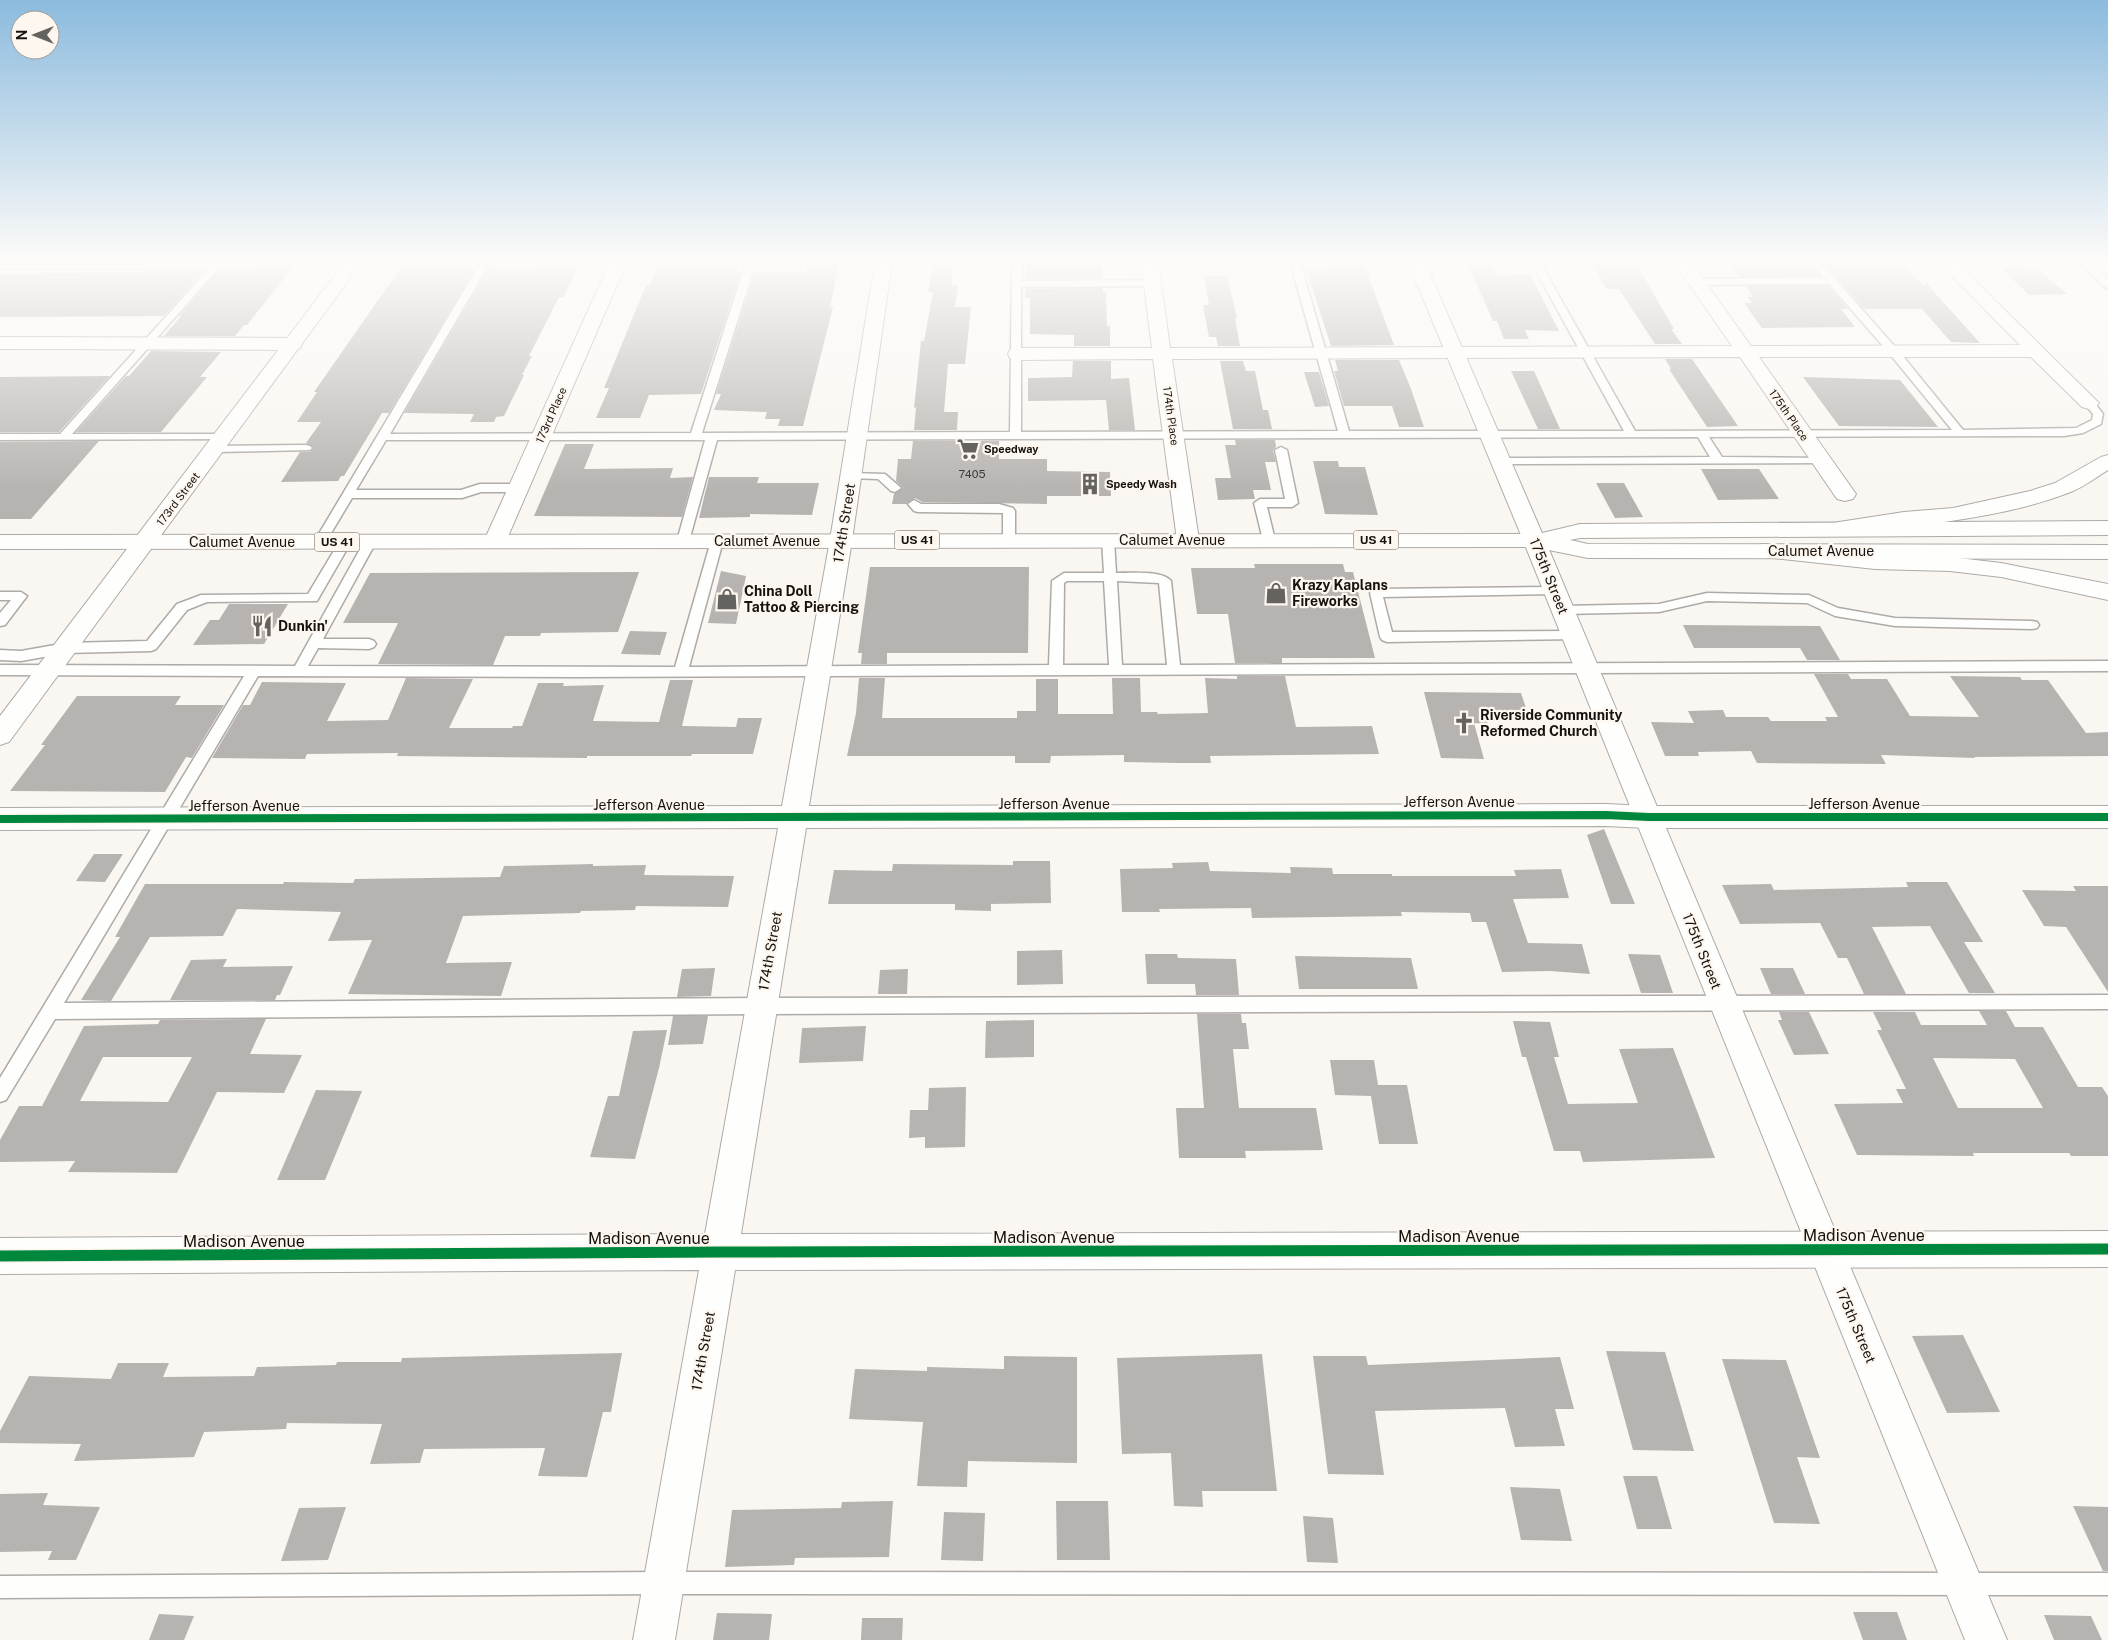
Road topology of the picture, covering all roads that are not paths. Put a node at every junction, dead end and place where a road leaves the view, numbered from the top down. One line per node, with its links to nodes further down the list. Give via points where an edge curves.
1 (153, 339): 16 (lane)
2 (297, 339): 17 (main road, 173rd Street)
3 (441, 339): 40 (lane)
4 (585, 339): 41 (main road, 173rd Place)
5 (727, 339): 33 (lane)
6 (872, 339): 35 (main road, 174th Street)
7 (1017, 339): 24 (lane)
8 (1160, 339): 25 (main road, 174th Place)
9 (1318, 339): 23 (lane)
10 (1448, 339): 20 (main road, 175th Street)
11 (1578, 339): 21 (lane)
12 (1735, 339): 22 (main road, 175th Place)
13 (1882, 339): 18 (lane)
14 (2023, 339): 19 (main road)
15 (0, 344): 16 (main road)
16 (148, 344): 17 (main road); 39 (lane)
17 (293, 344): 42 (main road, 173rd Street)
18 (1893, 351): 19 (main road); 22 (main road); 27 (lane)
19 (2036, 351): 26 (main road)
20 (1454, 352): 21 (main road); 23 (main road); 28 (main road, 175th Street)
21 (1585, 352): 22 (main road); 29 (lane)
22 (1744, 352): 31 (main road, 175th Place)
23 (1322, 353): 25 (main road); 32 (lane)
24 (1017, 354): 25 (main road); 36 (lane)
25 (1162, 354): 37 (main road, 174th Place)
26 (2089, 404): 27 (lane, via 2098,414 2097,422 2079,431)
27 (1960, 433): 31 (lane)
28 (1489, 434): 29 (lane); 32 (lane); 47 (main road, 175th Street)
29 (1631, 434): 30 (lane)
30 (1702, 434): 31 (lane); 45 (lane)
31 (1802, 434): 46 (main road, 175th Place)
32 (1345, 435): 37 (lane)
33 (696, 436): 34 (lane); 41 (lane)
34 (712, 436): 35 (lane); 64 (lane)
35 (857, 436): 36 (lane); 49 (main road, 174th Street)
36 (1015, 436): 37 (lane)
37 (1174, 436): 60 (main road, 174th Place)
38 (0, 437): 39 (lane)
39 (63, 437): 42 (lane)
40 (384, 437): 41 (lane); 52 (lane)
41 (541, 437): 50 (main road, 173rd Place)
42 (219, 443): 43 (lane); 67 (main road, 173rd Street)
43 (306, 448)
44 (1281, 450): 61 (lane, via 1292,503 1260,503)
45 (1718, 460): 46 (lane); 47 (lane)
46 (1821, 460): 53 (main road, 175th Place)
47 (1501, 461): 62 (main road, 175th Street)
48 (2108, 461): 56 (main road, via 2063,488 2036,497 1953,515)
49 (851, 476): 51 (lane, via 881,476); 57 (main road, 174th Street)
50 (518, 488): 52 (lane, via 480,488 462,494); 63 (main road, 173rd Place)
51 (895, 488)
52 (349, 494): 68 (lane)
53 (1844, 494)
54 (914, 504): 58 (lane, via 918,508 999,508 1009,511)
55 (2108, 528): 56 (main road, Calumet Avenue)
56 (1839, 529): 62 (main road, Calumet Avenue / US 41, via 1580,530)
57 (841, 540): 58 (main road, Calumet Avenue / US 41); 65 (main road, Calumet Avenue / US 41); 87 (main road, 174th Street)
58 (1009, 540): 59 (main road, Calumet Avenue / US 41)
59 (1108, 540): 60 (main road, Calumet Avenue / US 41); 73 (lane)
60 (1188, 540): 61 (main road, Calumet Avenue / US 41)
61 (1269, 540): 62 (main road, Calumet Avenue / US 41)
62 (1534, 540): 71 (main road, Calumet Avenue / US 41, via 1588,552); 76 (main road, 175th Street)
63 (495, 541): 64 (main road, Calumet Avenue / US 41); 70 (main road, Calumet Avenue / US 41)
64 (683, 541): 65 (main road, Calumet Avenue / US 41)
65 (717, 541): 93 (lane)
66 (0, 542): 67 (main road, Calumet Avenue / US 41)
67 (146, 542): 68 (main road, Calumet Avenue / US 41); 81 (main road, 173rd Street)
68 (320, 542): 69 (main road, Calumet Avenue / US 41)
69 (346, 542): 70 (main road, Calumet Avenue / US 41); 81 (lane, via 312,598 206,598 182,607 150,646)
70 (370, 542): 79 (lane)
71 (1763, 551): 72 (main road, Calumet Avenue); 74 (main road, via 1875,562 1950,564)
72 (2108, 552)
73 (1110, 577): 83 (lane); 85 (lane, via 1165,581); 88 (lane, via 1064,577 1058,580)
74 (2108, 592)
75 (0, 596): 77 (lane, via 21,596)
76 (1564, 613): 76 (lane, via 1376,593 1387,637); 78 (lane, via 1659,608 1707,597 1809,599 1835,612 1895,622); 86 (main road, 175th Street)
77 (0, 622)
78 (2032, 625)
79 (315, 643): 80 (lane); 92 (lane)
80 (369, 644)
81 (66, 648): 82 (lane, via 21,656); 90 (main road, 173rd Street)
82 (0, 655)
83 (1115, 666): 85 (lane); 88 (lane)
84 (2108, 666): 86 (lane)
85 (1174, 668): 86 (lane)
86 (1586, 668): 97 (main road, 175th Street)
87 (818, 669): 88 (lane); 93 (lane); 96 (main road, 174th Street)
88 (1056, 669)
89 (0, 670): 90 (lane)
90 (49, 670): 91 (lane); 94 (main road, 173rd Street)
91 (254, 671): 92 (lane); 98 (lane)
92 (299, 671): 93 (lane)
93 (682, 671)
94 (0, 735)
95 (2108, 816): 97 (main road, Jefferson Avenue)
96 (792, 817): 97 (main road, Jefferson Avenue, via 1606,814); 98 (main road, Jefferson Avenue); 102 (main road, 174th Street)
97 (1648, 817): 101 (main road, 175th Street)
98 (165, 818): 99 (main road, Jefferson Avenue); 103 (lane)
99 (0, 819)
100 (2108, 1002): 101 (lane)
101 (1723, 1003): 102 (lane); 105 (main road, 175th Street)
102 (761, 1006): 103 (lane); 107 (main road, 174th Street)
103 (50, 1011): 104 (lane)
104 (0, 1094)
105 (1824, 1249): 106 (main road, Madison Avenue); 107 (main road, Madison Avenue); 111 (main road, 175th Street)
106 (2108, 1249)
107 (720, 1252): 108 (main road, Madison Avenue); 109 (main road, 174th Street)
108 (0, 1256)
109 (663, 1583): 111 (lane); 112 (lane); 113 (main road, 174th Street)
110 (2108, 1584): 111 (lane)
111 (1963, 1585): 114 (main road, 175th Street)
112 (0, 1587)
113 (654, 1640)
114 (1986, 1640)

